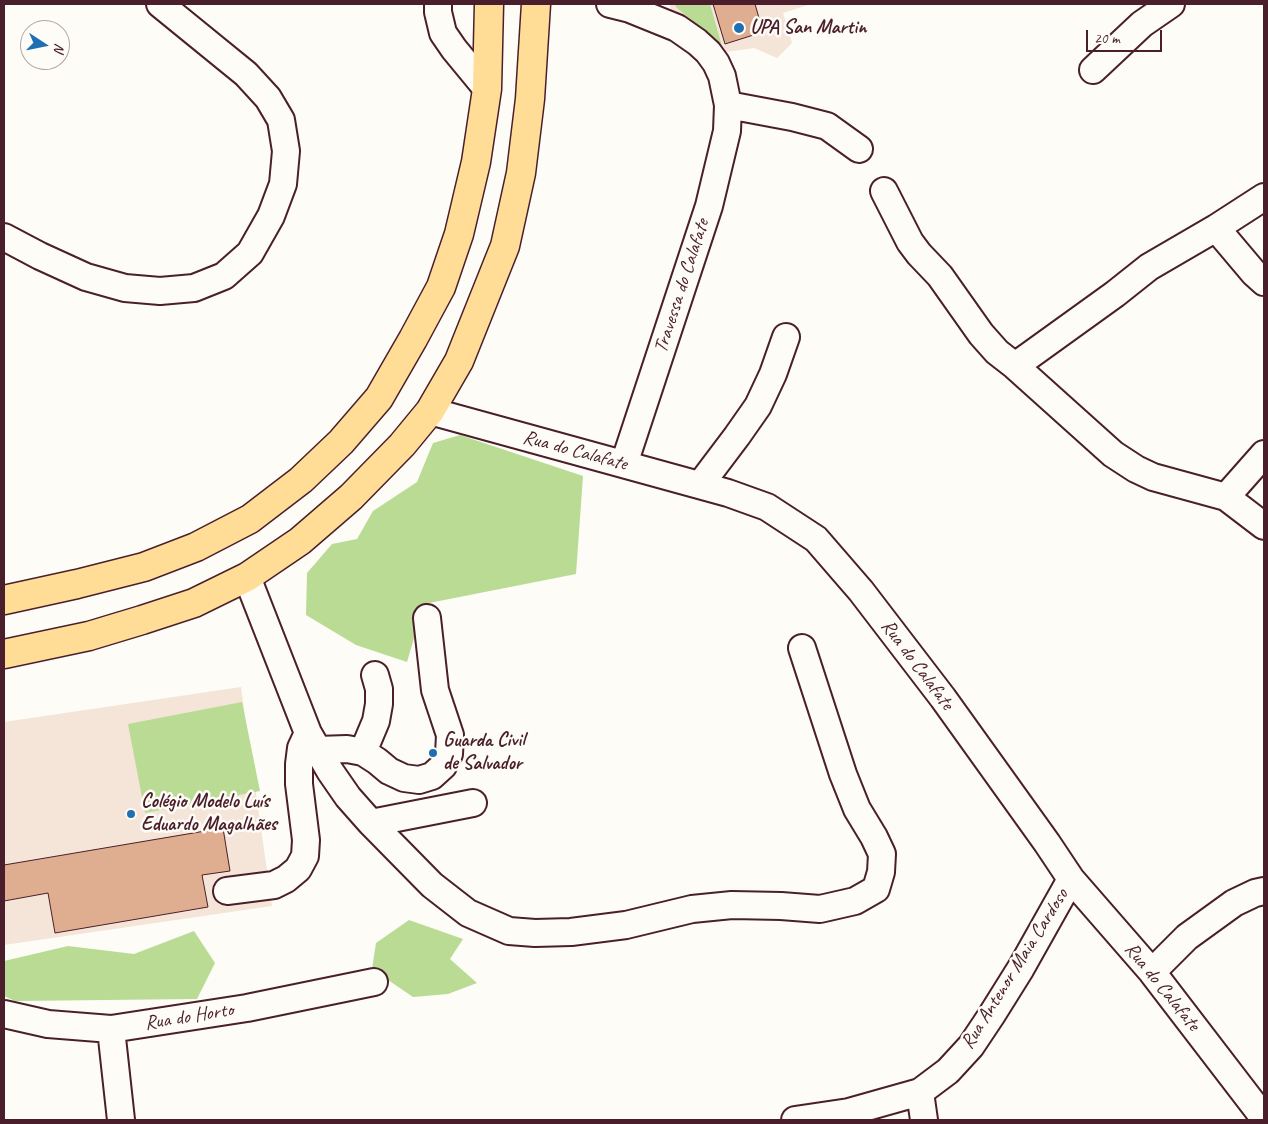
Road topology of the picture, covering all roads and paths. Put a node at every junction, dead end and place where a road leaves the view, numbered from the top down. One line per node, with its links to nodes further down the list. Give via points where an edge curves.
1 (438, 4): 8 (street, via 443,32)
2 (489, 4): 8 (main road)
3 (536, 4): 18 (main road, via 521,173 505,246 459,361)
4 (610, 4): 9 (street, Travessa do Calafate, via 678,28 697,42 716,63)
5 (1171, 4): 7 (street, via 1142,24)
6 (164, 6): 14 (street, via 246,74 268,98 281,120 286,151 283,184 271,216 250,253 224,276 194,288 160,291 125,288 86,277)
7 (1093, 70)
8 (487, 89): 25 (main road, via 476,162 459,234 441,287 379,398 341,442 301,480 250,519 196,547 144,567)
9 (728, 105): 10 (street, via 827,126); 20 (street, Travessa do Calafate, via 727,131 709,206)
10 (859, 149)
11 (884, 192): 17 (street, via 919,254 940,276 981,334)
12 (1264, 196): 13 (street)
13 (1216, 228): 15 (street); 17 (street, via 1149,267)
14 (4, 236)
15 (1264, 282)
16 (786, 337): 21 (street, via 758,406)
17 (1015, 366): 22 (street, via 1113,454 1136,469)
18 (430, 411): 20 (street, Rua do Calafate); 24 (main road, via 402,445 350,497 300,541)
19 (1264, 454): 22 (street)
20 (624, 464): 21 (street, Rua do Calafate)
21 (700, 485): 34 (street, Rua do Calafate, via 767,507 816,539 861,591 943,698)
22 (1226, 498): 23 (street)
23 (1264, 526)
24 (247, 578): 28 (main road, via 194,603 155,616 89,636); 30 (street)
25 (4, 600)
26 (427, 618): 31 (street, via 435,690 450,735 449,754 443,766 432,776 419,780 389,771)
27 (802, 648): 33 (street, via 843,774 882,854 876,889 855,901 820,910 732,905 692,909 626,925 571,932 509,931 468,913 432,885)
28 (4, 654)
29 (375, 675): 31 (street, via 380,704)
30 (312, 742): 31 (street); 33 (street, via 348,797); 35 (street, via 301,748 299,764 306,840 305,856 298,870 274,885)
31 (362, 752)
32 (473, 803): 33 (street)
33 (371, 823)
34 (1071, 879): 37 (street, Rua do Calafate); 41 (street, Rua Antenor Maia Cardoso, via 1021,968 971,1046 948,1071)
35 (227, 891)
36 (1264, 891): 37 (street, via 1234,903 1188,937)
37 (1152, 972): 42 (street, Rua do Calafate)
38 (374, 982): 40 (street, Rua do Horto, via 246,1008)
39 (4, 1014): 40 (street, Rua do Horto, via 48,1024)
40 (111, 1029): 44 (street)
41 (920, 1092): 43 (street, Rua Antenor Maia Cardoso); 45 (street)
42 (1256, 1115)
43 (812, 1119)
44 (121, 1120)
45 (924, 1120)

